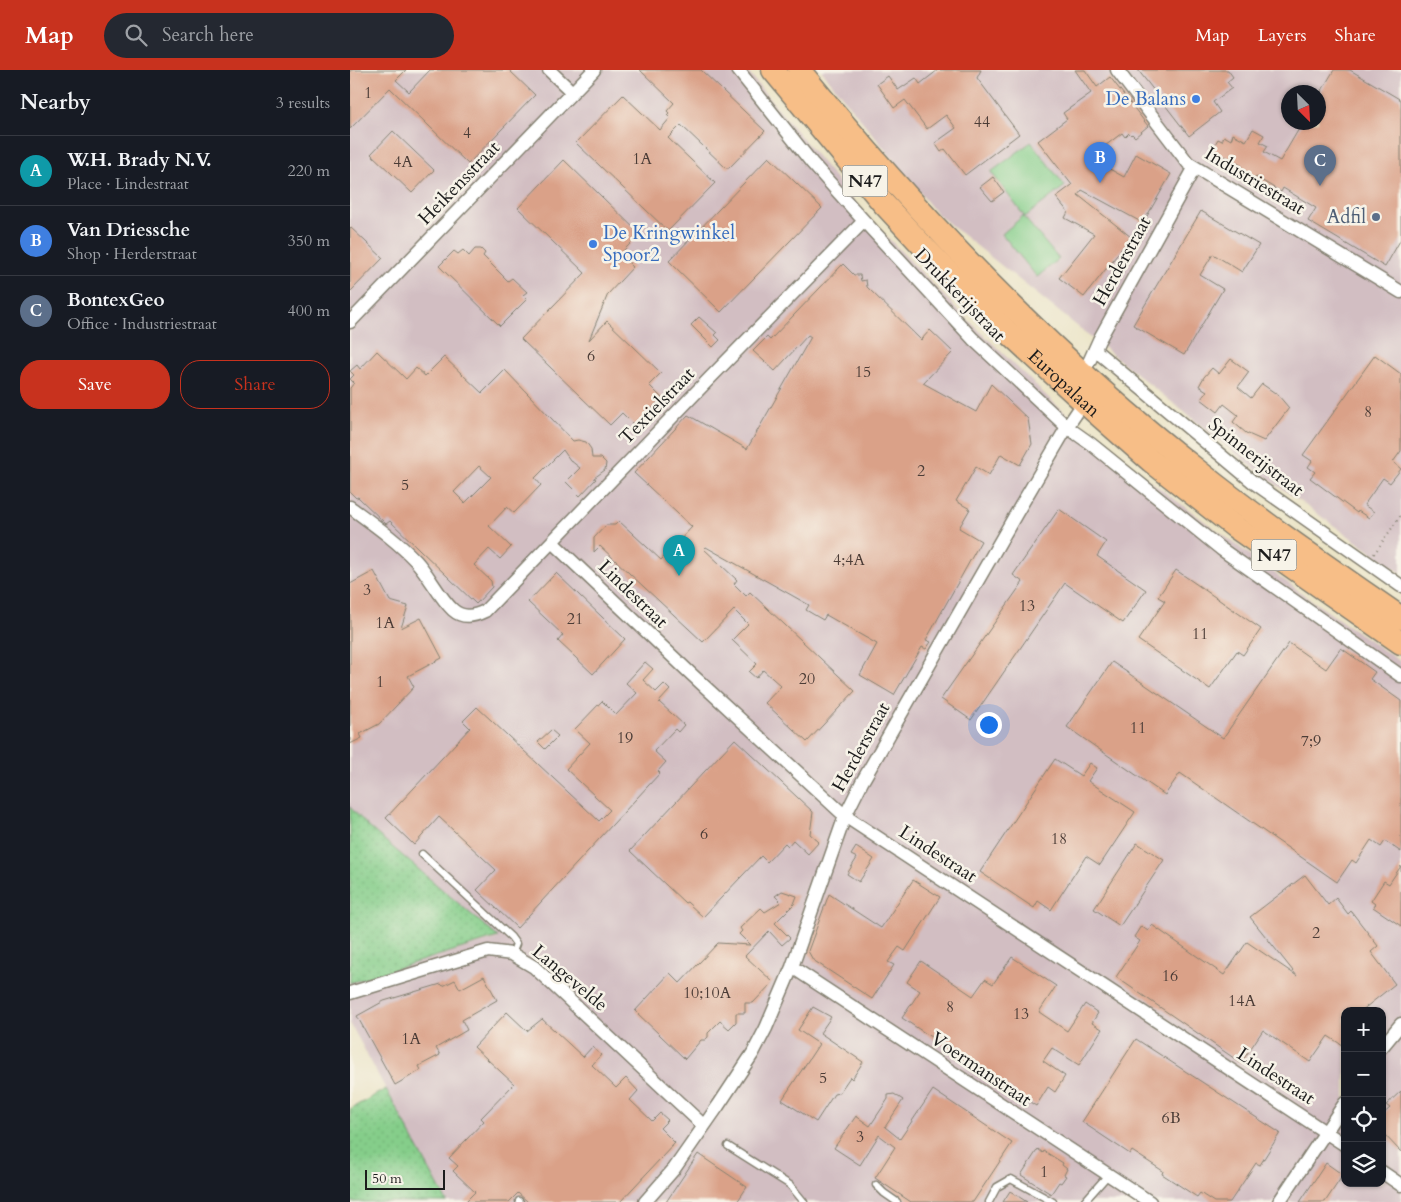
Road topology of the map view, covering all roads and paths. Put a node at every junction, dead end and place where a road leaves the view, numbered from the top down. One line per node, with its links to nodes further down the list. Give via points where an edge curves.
1 (549, 70): 7 (street)
2 (594, 70): 7 (street, Heikensstraat)
3 (738, 70): 9 (street, Drukkerijstraat, via 812,163)
4 (773, 70): 14 (highway, Europalaan / N47, via 883,203 923,246 1006,330)
5 (799, 70): 13 (highway, Europalaan / N47, via 940,234)
6 (1117, 70): 8 (street, Industriestraat)
7 (572, 92): 11 (street, Heikensstraat)
8 (1194, 167): 10 (street, Industriestraat); 12 (street, Herderstraat)
9 (864, 221): 15 (street, Drukkerijstraat, via 974,339); 18 (street, Textielstraat)
10 (1401, 292)
11 (350, 322)
12 (1095, 350): 13 (street, Herderstraat); 19 (street, Spinnerijstraat, via 1253,482)
13 (1082, 372): 21 (highway, Europalaan / N47, via 1205,477)
14 (1084, 402): 15 (street, Herderstraat); 22 (highway, Europalaan / N47, via 1151,461 1235,527)
15 (1067, 427): 23 (street, Drukkerijstraat, via 1221,549); 24 (street, Herderstraat)
16 (350, 507): 18 (street, Textielstraat, via 387,534 416,561 454,610 468,616 476,616 494,603)
17 (1401, 515): 19 (path)
18 (552, 542): 24 (street, Lindestraat)
19 (1368, 562): 20 (street, Spinnerijstraat)
20 (1401, 586)
21 (1401, 618)
22 (1401, 643)
23 (1401, 676)
24 (845, 816): 27 (street, Herderstraat); 33 (street, Lindestraat)
25 (422, 854): 26 (lane, via 511,937 516,944)
26 (512, 954): 28 (street, Langevelde, via 488,952); 32 (street, Langevelde, via 548,979)
27 (792, 967): 32 (street, Herderstraat, via 753,1053); 36 (street, Voermanstraat)
28 (350, 993)
29 (1401, 1024): 30 (street)
30 (1386, 1042)
31 (1341, 1109): 33 (street)
32 (704, 1126): 40 (street, Herderstraat, via 674,1169)
33 (1326, 1132): 34 (street, Lindestraat); 47 (street)
34 (1341, 1142)
35 (728, 1146): 41 (lane, via 790,1185)
36 (1108, 1175): 45 (lane); 46 (street, Voermanstraat)
37 (1386, 1175): 39 (street)
38 (876, 1185): 42 (lane)
39 (1401, 1185)
40 (645, 1202)
41 (804, 1202)
42 (897, 1202)
43 (989, 1202): 44 (lane, via 997,1188 1011,1179)
44 (1053, 1202)
45 (1084, 1202)
46 (1150, 1202)
47 (1279, 1202)

